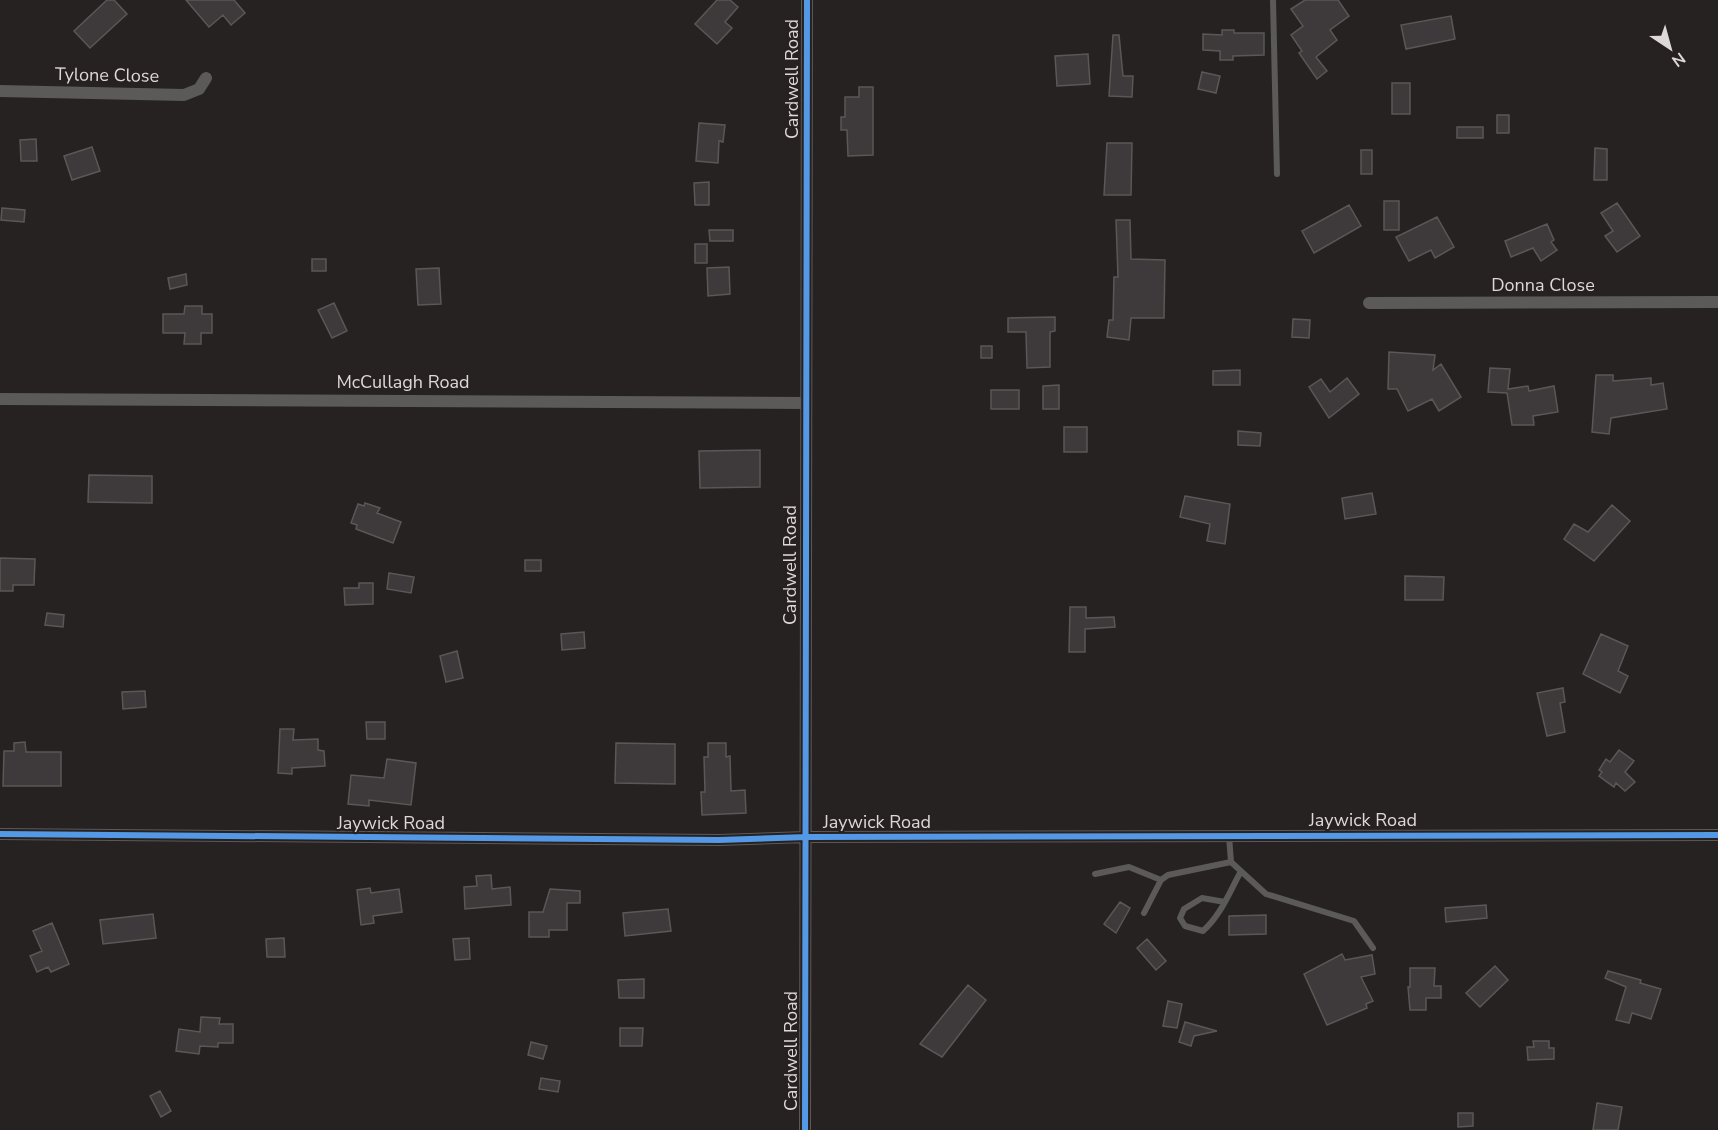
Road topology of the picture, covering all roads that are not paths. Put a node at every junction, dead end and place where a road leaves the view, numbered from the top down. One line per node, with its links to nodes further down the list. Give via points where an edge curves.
1 (807, 0): 9 (street, Cardwell Road)
2 (1273, 0): 5 (lane)
3 (206, 78): 4 (street, Tylone Close, via 199,89 184,95)
4 (0, 92)
5 (1277, 174)
6 (1718, 302): 7 (street, Donna Close)
7 (1369, 303)
8 (0, 399): 9 (street, McCullagh Road)
9 (805, 403): 13 (street, Cardwell Road)
10 (0, 834): 13 (street, Jaywick Road, via 708,840)
11 (1718, 835): 12 (street, Jaywick Road)
12 (1229, 836): 13 (street, Jaywick Road); 14 (lane)
13 (807, 837): 21 (street, Cardwell Road)
14 (1231, 862): 15 (lane); 17 (lane)
15 (1240, 873): 18 (lane); 20 (lane, via 1266,894 1354,921)
16 (1095, 874): 17 (lane, via 1130,867)
17 (1161, 880): 19 (lane)
18 (1225, 902): 18 (lane, via 1203,931 1185,926 1180,918 1184,909 1202,898)
19 (1144, 913)
20 (1373, 948)
21 (805, 1130)

